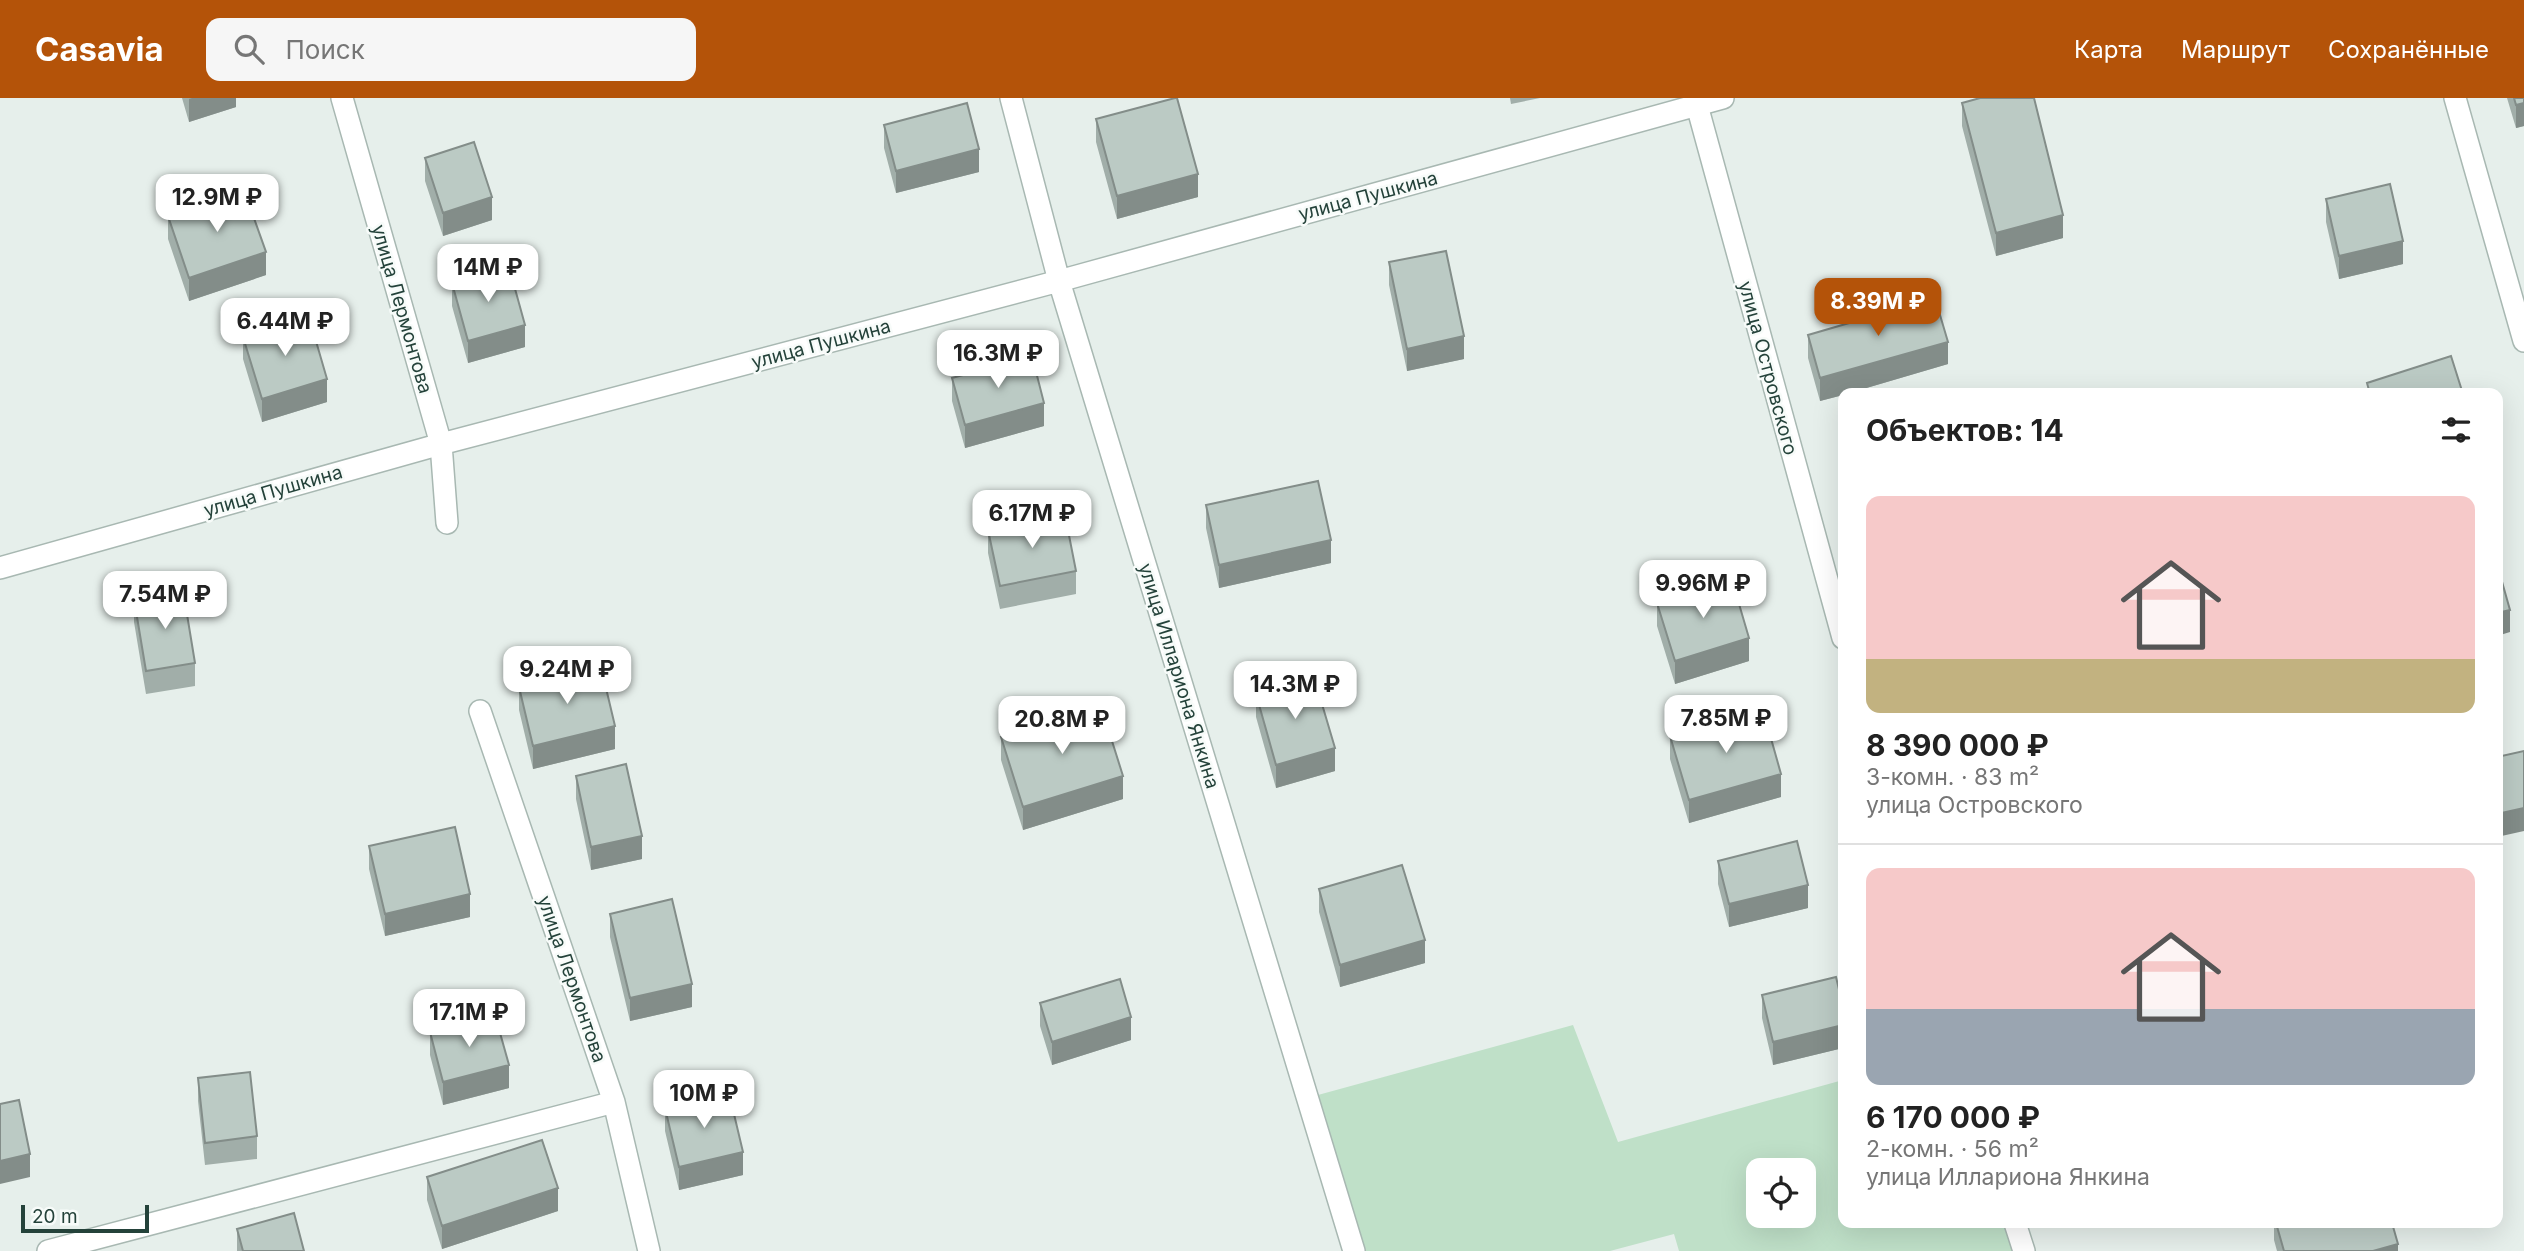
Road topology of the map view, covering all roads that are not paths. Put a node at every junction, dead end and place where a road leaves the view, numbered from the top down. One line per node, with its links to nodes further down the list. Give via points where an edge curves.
1 (342, 98): 8 (street, улица Лермонтова)
2 (1011, 98): 6 (street, улица Иллариона Янкина)
3 (1723, 98): 5 (street, улица Пушкина)
4 (2455, 98): 7 (street)
5 (1695, 102): 6 (street, улица Пушкина); 11 (street, улица Островского)
6 (1059, 281): 8 (street, улица Пушкина); 17 (street, улица Иллариона Янкина)
7 (2524, 341)
8 (441, 444): 9 (street, улица Лермонтова); 10 (street, улица Пушкина)
9 (447, 523)
10 (0, 568)
11 (1838, 620)
12 (480, 710): 13 (street, улица Лермонтова)
13 (614, 1102): 15 (street); 16 (street, улица Лермонтова)
14 (2017, 1228): 18 (street)
15 (48, 1251)
16 (649, 1251)
17 (1354, 1251)
18 (2024, 1251)

